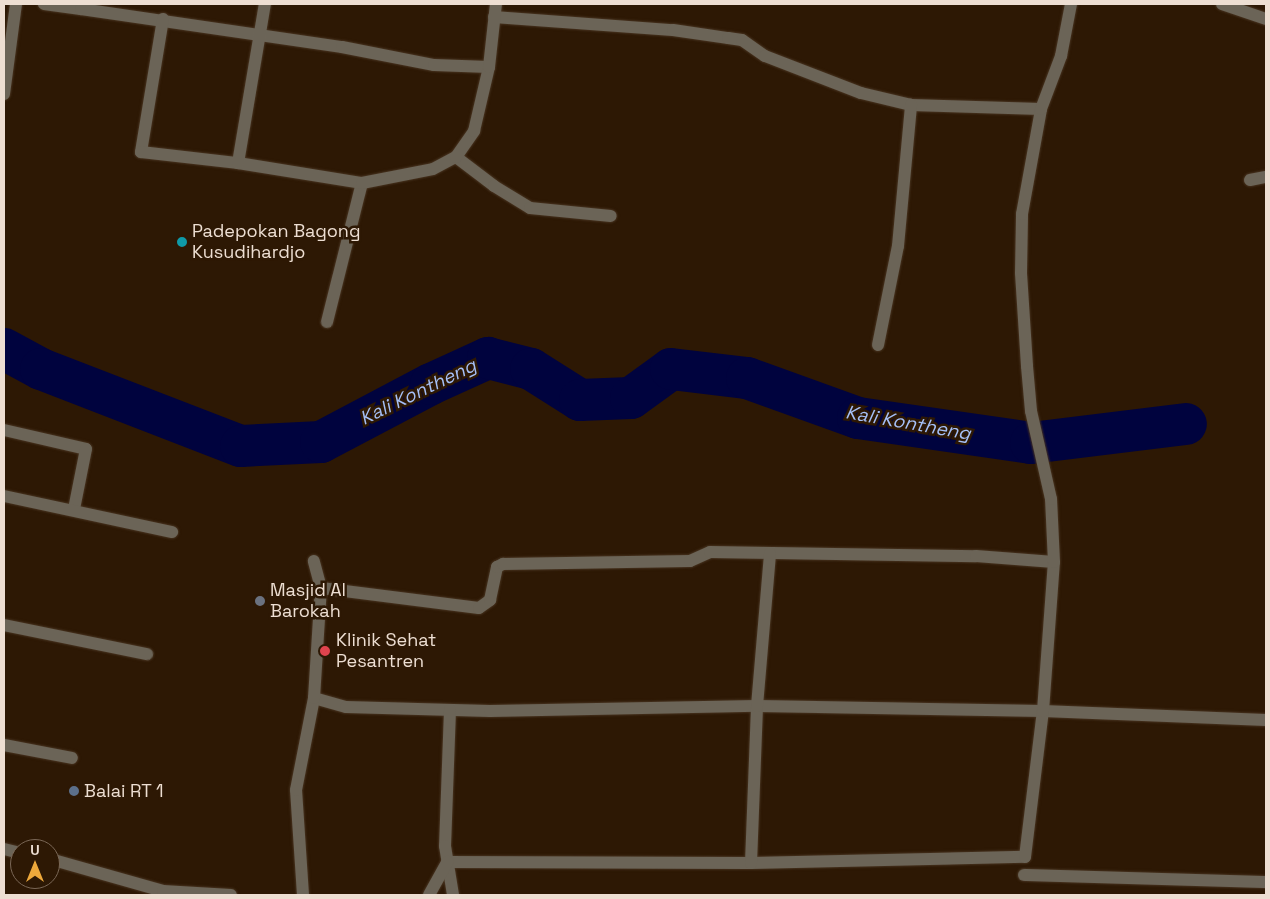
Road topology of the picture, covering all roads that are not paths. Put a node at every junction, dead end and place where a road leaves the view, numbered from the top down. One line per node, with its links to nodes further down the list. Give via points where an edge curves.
1 (16, 4): 13 (street)
2 (44, 4): 7 (street)
3 (266, 4): 11 (street)
4 (496, 4): 8 (street)
5 (1071, 4): 15 (street, via 1061,56)
6 (1222, 4): 10 (street)
7 (81, 6): 9 (street)
8 (494, 17): 12 (street); 14 (street, via 673,30 742,40 783,64 861,93)
9 (163, 19): 11 (street); 17 (street, via 141,152)
10 (1266, 19)
11 (262, 34): 12 (street, via 434,65); 17 (street)
12 (489, 67): 16 (street, via 474,131)
13 (4, 94)
14 (911, 105): 15 (street); 23 (street, via 898,246)
15 (1041, 109): 30 (street, via 1022,214 1021,273 1031,411 1050,499)
16 (456, 157): 20 (street, via 433,169); 21 (street, via 530,208)
17 (238, 163): 20 (street)
18 (1266, 177): 19 (street)
19 (1250, 180)
20 (362, 183): 22 (street)
21 (611, 216)
22 (327, 322)
23 (878, 345)
24 (4, 430): 26 (street, via 86,449)
25 (4, 496): 26 (street)
26 (74, 510): 27 (street)
27 (172, 532)
28 (770, 554): 30 (street, via 976,556); 31 (street, via 710,552 690,561 503,564 498,567 490,600 479,608); 35 (street)
29 (314, 561): 31 (street)
30 (1054, 562): 37 (street)
31 (322, 588): 34 (street)
32 (4, 625): 33 (street)
33 (147, 654)
34 (314, 698): 36 (street, via 346,707); 47 (street, via 296,790)
35 (757, 706): 36 (street); 37 (street); 43 (street)
36 (450, 710): 42 (street)
37 (1043, 711): 38 (street); 43 (street, via 1025,857)
38 (1266, 720)
39 (4, 746): 40 (street)
40 (72, 758)
41 (60, 862): 46 (street, via 163,892)
42 (447, 862): 43 (street); 48 (street); 49 (street)
43 (751, 863)
44 (1024, 875): 45 (street)
45 (1266, 882)
46 (231, 895)
47 (303, 895)
48 (429, 895)
49 (453, 895)

